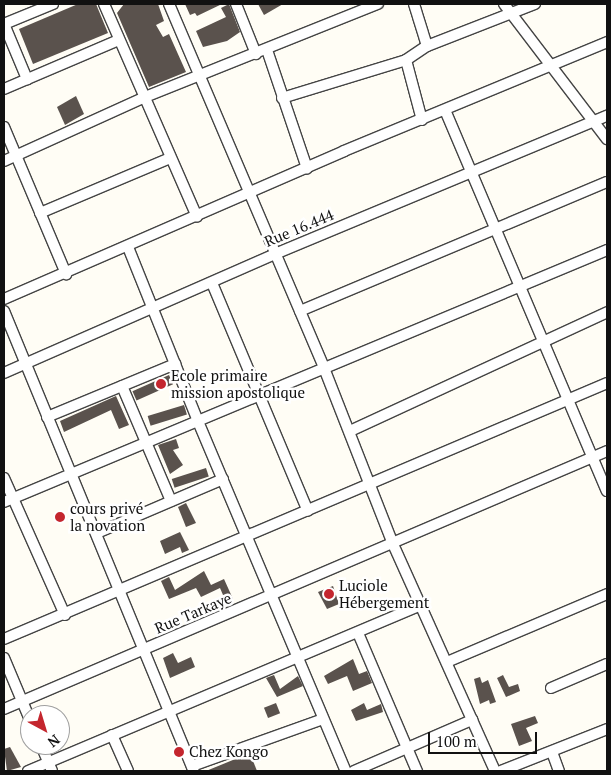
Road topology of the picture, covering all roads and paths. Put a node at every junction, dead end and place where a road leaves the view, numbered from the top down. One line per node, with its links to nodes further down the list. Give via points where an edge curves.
1 (53, 4): 10 (street)
2 (104, 4): 11 (street)
3 (169, 4): 18 (street)
4 (236, 4): 15 (street)
5 (378, 4): 14 (street)
6 (414, 4): 13 (street)
7 (504, 4): 9 (street)
8 (535, 4): 9 (street)
9 (512, 13): 13 (street); 17 (street)
10 (4, 24): 19 (street)
11 (119, 40): 19 (street); 21 (street)
12 (607, 42): 17 (street)
13 (426, 46): 16 (street)
14 (267, 50): 15 (street); 22 (street)
15 (256, 54): 18 (street)
16 (406, 60): 22 (street); 25 (street)
17 (550, 65): 23 (street); 26 (street)
18 (199, 74): 21 (street); 35 (street)
19 (27, 80): 20 (street)
20 (4, 90)
21 (145, 97): 29 (street); 30 (street)
22 (282, 98): 32 (street)
23 (445, 110): 25 (street); 33 (street)
24 (607, 116): 26 (street, Rue 16.444)
25 (422, 120): 32 (street)
26 (594, 122): 28 (street); 33 (street, Rue 16.444)
27 (4, 127): 29 (street)
28 (607, 139)
29 (16, 156): 31 (street); 36 (street)
30 (170, 158): 36 (street); 37 (street)
31 (4, 161)
32 (307, 168): 35 (street)
33 (472, 173): 38 (street); 41 (street, Rue 16.444)
34 (607, 182): 38 (street)
35 (249, 193): 37 (street); 41 (street)
36 (40, 214): 42 (street)
37 (197, 217): 39 (street)
38 (496, 229): 44 (street); 47 (street)
39 (128, 247): 42 (street); 46 (street)
40 (607, 250): 44 (street)
41 (275, 254): 43 (street, Rue 16.444); 47 (street)
42 (66, 274): 45 (street)
43 (212, 283): 46 (street, Rue 16.444); 57 (street)
44 (520, 288): 50 (street); 53 (street)
45 (4, 299)
46 (153, 309): 51 (street, Rue 16.444); 52 (street)
47 (300, 311): 53 (street)
48 (4, 312): 51 (street)
49 (607, 312): 50 (street)
50 (542, 342): 58 (street); 61 (street)
51 (26, 363): 54 (street, Rue 16.444); 59 (street)
52 (175, 364): 56 (street); 60 (street)
53 (324, 368): 57 (street); 61 (street)
54 (4, 373)
55 (607, 383): 58 (street)
56 (122, 386): 59 (street); 62 (street)
57 (259, 394): 60 (street); 72 (street)
58 (568, 400): 64 (street); 68 (street)
59 (47, 417): 65 (street)
60 (197, 419): 62 (street); 67 (street)
61 (350, 431): 68 (street)
62 (146, 441): 65 (street); 71 (street)
63 (607, 451): 64 (street, Rue Tarkaye)
64 (592, 458): 69 (street); 75 (street, Rue Tarkaye)
65 (70, 474): 70 (street); 73 (street)
66 (4, 478): 70 (street)
67 (224, 479): 71 (street); 74 (street)
68 (370, 484): 72 (street); 75 (street)
69 (607, 490)
70 (8, 500): 80 (street)
71 (171, 502): 73 (street)
72 (308, 511): 74 (street)
73 (97, 532): 76 (street)
74 (249, 536): 76 (street); 78 (street)
75 (394, 544): 78 (street, Rue Tarkaye); 79 (street)
76 (121, 590): 80 (street); 83 (street)
77 (607, 594): 86 (street)
78 (273, 596): 83 (street, Rue Tarkaye); 84 (street)
79 (421, 605): 81 (street); 86 (street)
80 (65, 615): 82 (street)
81 (358, 634): 84 (street); 97 (street)
82 (4, 639)
83 (145, 650): 89 (street, Rue Tarkaye); 92 (street)
84 (298, 657): 92 (street); 93 (street)
85 (4, 658): 89 (street)
86 (447, 662): 94 (street)
87 (607, 664): 88 (street)
88 (551, 688)
89 (22, 702): 90 (street); 91 (street, Rue Tarkaye)
90 (23, 705)
91 (4, 709)
92 (169, 710): 96 (street); 101 (street)
93 (323, 719): 101 (street); 104 (street)
94 (472, 720): 97 (street); 107 (street)
95 (607, 729): 98 (street)
96 (112, 735): 100 (street); 103 (street)
97 (407, 749): 105 (street); 106 (street)
98 (552, 752): 108 (street); 109 (street)
99 (45, 755): 100 (street)
100 (50, 767): 102 (street)
101 (193, 769)
102 (28, 771)
103 (128, 771)
104 (346, 771)
105 (354, 771)
106 (417, 771)
107 (495, 771)
108 (500, 771)
109 (559, 771)

